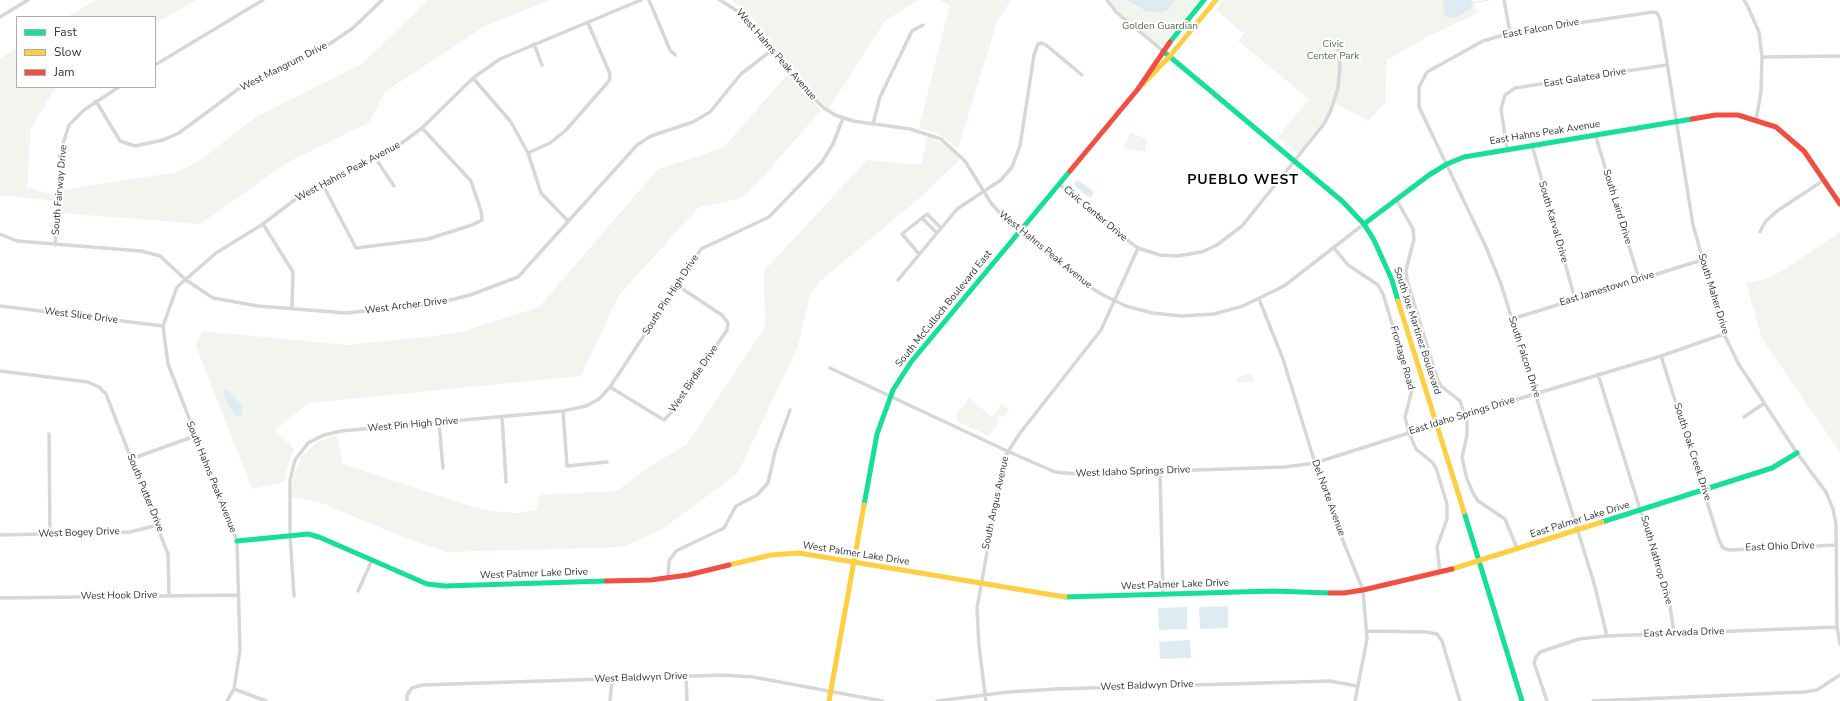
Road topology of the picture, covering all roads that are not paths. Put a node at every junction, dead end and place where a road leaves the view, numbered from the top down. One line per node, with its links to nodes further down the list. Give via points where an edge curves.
1 (28, 0): 14 (street)
2 (263, 0): 26 (street)
3 (382, 0): 34 (street, West Mangrum Drive, via 353,28 328,45 241,87 179,133 162,140 135,146 120,141)
4 (641, 0): 15 (street, West Hahns Peak Avenue)
5 (649, 0): 22 (street, via 670,50)
6 (720, 0): 20 (street, West Hahns Peak Avenue, via 742,14)
7 (1107, 0): 21 (street, via 1116,12)
8 (1204, 0): 21 (street, South McCulloch Boulevard East)
9 (1216, 0): 23 (street, South McCulloch Boulevard East)
10 (1504, 0): 17 (street)
11 (1744, 0): 25 (street, via 1759,32)
12 (0, 12): 14 (street)
13 (1656, 13): 17 (street, East Falcon Drive, via 1648,12); 28 (street, South Maher Drive, via 1660,19)
14 (1, 17)
15 (588, 23): 19 (street, West Hahns Peak Avenue); 43 (street, via 610,74 609,81 566,130 550,143)
16 (924, 24): 38 (street, via 912,31 880,97)
17 (1510, 33): 31 (street, East Falcon Drive, via 1483,42 1427,72)
18 (1337, 42): 45 (street, Civic Center Drive, via 1340,74 1334,103 1324,124)
19 (534, 44): 27 (street); 30 (street, West Hahns Peak Avenue, via 500,59)
20 (772, 50): 35 (street, West Hahns Peak Avenue, via 812,98 829,112); 55 (street, West Archer Drive, via 741,74 710,112 693,122 651,136 637,146)
21 (1163, 51): 23 (street, South Joe Martinez Boulevard); 33 (street, South McCulloch Boulevard East)
22 (675, 55)
23 (1170, 56): 33 (street, South McCulloch Boulevard East); 45 (street, South Joe Martinez Boulevard)
24 (1840, 56): 25 (street)
25 (1762, 58): 36 (street, via 1761,92)
26 (156, 64)
27 (542, 65)
28 (1666, 65): 37 (street, South Maher Drive); 42 (street, East Galatea Drive, via 1515,88 1506,95 1501,109)
29 (1082, 75): 51 (street, via 1046,45 1038,44 1017,156 1005,177)
30 (473, 78): 39 (street, West Hahns Peak Avenue); 43 (street, via 511,122)
31 (1419, 87): 46 (street, South Falcon Drive, via 1419,107)
32 (117, 88): 34 (street, South Fairway Drive)
33 (1138, 89): 48 (street, South McCulloch Boulevard East)
34 (96, 101): 63 (street, South Fairway Drive, via 69,125 63,144)
35 (843, 118): 38 (street, West Hahns Peak Avenue); 71 (street, South Pin High Drive, via 833,144 817,168 769,217 701,249)
36 (1756, 120): 37 (street, East Hahns Peak Avenue, via 1738,115 1716,115); 47 (street, East Hahns Peak Avenue, via 1776,127 1792,139 1804,151)
37 (1676, 121): 40 (street, East Hahns Peak Avenue); 67 (street, South Maher Drive, via 1692,225)
38 (873, 124): 51 (street, West Hahns Peak Avenue, via 910,129 941,139 965,161)
39 (422, 128): 44 (street, West Hahns Peak Avenue); 49 (street, via 471,181 482,220 472,226 428,239 356,248)
40 (1595, 134): 41 (street, East Hahns Peak Avenue); 68 (street, South Laird Drive)
41 (1532, 145): 42 (street, East Hahns Peak Avenue); 73 (street, South Karval Drive)
42 (1507, 149): 46 (street, East Hahns Peak Avenue, via 1472,155)
43 (528, 153): 55 (street, via 541,193)
44 (376, 159): 49 (street, West Hahns Peak Avenue); 50 (street)
45 (1294, 161): 57 (street, South Joe Martinez Boulevard, via 1342,201); 64 (street, Civic Center Drive, via 1242,226 1217,245 1202,252 1177,256 1160,255)
46 (1447, 164): 52 (street, East Hahns Peak Avenue); 77 (street, South Falcon Drive, via 1493,263)
47 (1824, 180): 53 (street, East Hahns Peak Avenue); 60 (street, via 1777,211)
48 (1059, 184): 59 (street, South McCulloch Boulevard East); 64 (street, Civic Center Drive)
49 (323, 185): 56 (street, West Hahns Peak Avenue, via 301,195)
50 (394, 186)
51 (984, 191): 58 (street, via 962,205); 59 (street, West Hahns Peak Avenue, via 996,210)
52 (1396, 199): 57 (street, East Hahns Peak Avenue); 90 (street, via 1413,229 1414,239 1406,270 1407,280 1437,378 1441,386 1460,401)
53 (1840, 204)
54 (922, 218): 58 (street, via 927,214); 61 (street); 66 (street, via 902,234)
55 (568, 220): 76 (street, West Archer Drive, via 518,277 470,295 439,303 346,313)
56 (263, 224): 69 (street, West Hahns Peak Avenue, via 216,254); 76 (street, via 294,272)
57 (1364, 224): 65 (street, East Hahns Peak Avenue); 94 (street, South Joe Martinez Boulevard, via 1388,269)
58 (941, 228): 61 (street)
59 (1019, 231): 74 (street, West Hahns Peak Avenue, via 1083,283); 86 (street, South McCulloch Boulevard East, via 911,362)
60 (1760, 232)
61 (937, 233): 66 (street)
62 (0, 234): 63 (street, West Archer Drive, via 17,241)
63 (55, 245): 69 (street, West Archer Drive, via 140,251 160,256)
64 (1138, 248): 74 (street, South Angus Avenue)
65 (1334, 248): 72 (street, East Hahns Peak Avenue, via 1292,280); 95 (street, Frontage Road, via 1348,265 1374,282 1381,290 1412,390 1405,417)
66 (919, 254): 70 (street)
67 (1702, 260): 68 (street, East Jamestown Drive); 79 (street, South Maher Drive)
68 (1639, 279): 73 (street, East Jamestown Drive)
69 (186, 280): 76 (street, West Archer Drive, via 213,298 258,306); 78 (street, West Hahns Peak Avenue, via 178,287)
70 (898, 280)
71 (678, 286): 84 (street, South Pin High Drive); 84 (street, West Birdie Drive, via 722,315 728,323 727,330 664,420)
72 (1259, 299): 74 (street, West Hahns Peak Avenue, via 1224,312 1193,316 1152,312); 102 (street, Del Norte Avenue, via 1283,359)
73 (1575, 299): 77 (street, East Jamestown Drive)
74 (1115, 301): 98 (street, South Angus Avenue, via 1099,334)
75 (0, 306): 78 (street, West Slice Drive)
76 (292, 308)
77 (1512, 319): 85 (street, South Falcon Drive)
78 (163, 326): 97 (street, South Hahns Peak Avenue, via 168,364)
79 (1724, 334): 80 (street, East Idaho Springs Drive); 87 (street, South Maher Drive)
80 (1661, 356): 83 (street, East Idaho Springs Drive); 106 (street, South Oak Creek Drive)
81 (830, 368): 86 (street, West Idaho Springs Drive)
82 (0, 371): 100 (street, South Putter Drive, via 88,382 98,388 106,394)
83 (1598, 374): 85 (street, East Idaho Springs Drive); 107 (street, South Nathrop Drive)
84 (610, 387): 89 (street, West Pin High Drive, via 599,399)
85 (1535, 393): 90 (street, East Idaho Springs Drive); 109 (street, South Falcon Drive)
86 (890, 396): 98 (street, West Idaho Springs Drive); 119 (street, South McCulloch Boulevard East, via 877,434)
87 (1763, 404): 92 (street); 99 (street, South Maher Drive)
88 (790, 410): 121 (street, via 775,452 768,483 757,496 736,506 724,528 676,551 669,561)
89 (563, 411): 91 (street, West Pin High Drive); 101 (street, via 567,466)
90 (1466, 415): 94 (street, East Idaho Springs Drive); 115 (street, via 1468,430 1462,458 1470,488 1482,505 1505,519)
91 (502, 417): 93 (street, West Pin High Drive); 105 (street)
92 (1744, 417)
93 (439, 423): 103 (street); 112 (street, West Pin High Drive, via 340,431 308,443 295,460 290,480)
94 (1437, 424): 95 (street, East Idaho Springs Drive); 118 (street, South Joe Martinez Boulevard)
95 (1409, 433): 102 (street, East Idaho Springs Drive); 120 (street, Frontage Road, via 1416,449 1436,468 1447,504 1447,519 1437,547)
96 (49, 434): 110 (street)
97 (195, 436): 100 (street); 113 (street, South Hahns Peak Avenue)
98 (1007, 452): 104 (street, West Idaho Springs Drive, via 1064,474); 122 (street, South Angus Avenue)
99 (1797, 453): 106 (street, East Palmer Lake Drive, via 1764,471); 114 (street, South Maher Drive, via 1826,492 1835,516)
100 (131, 459): 108 (street, South Putter Drive)
101 (607, 462)
102 (1315, 463): 104 (street, West Idaho Springs Drive, via 1285,467); 123 (street, Del Norte Avenue, via 1326,499)
103 (443, 468)
104 (1160, 472): 127 (street)
105 (506, 482)
106 (1704, 490): 107 (street, East Palmer Lake Drive); 116 (street, South Oak Creek Drive)
107 (1642, 510): 109 (street, East Palmer Lake Drive); 132 (street, South Nathrop Drive, via 1670,606)
108 (158, 525): 110 (street, West Bogey Drive, via 130,532); 126 (street, South Putter Drive, via 168,554)
109 (1578, 530): 115 (street, East Palmer Lake Drive); 133 (street, South Falcon Drive)
110 (50, 533): 111 (street, West Bogey Drive)
111 (0, 535)
112 (290, 535): 113 (street, West Palmer Lake Drive); 117 (street, West Palmer Lake Drive, via 308,534 319,537); 128 (street, West Pin High Drive)
113 (237, 540): 125 (street, South Hahns Peak Avenue)
114 (1837, 545): 116 (street, East Ohio Drive, via 1730,550); 130 (street, South Maher Drive)
115 (1517, 548): 118 (street, East Palmer Lake Drive)
116 (1723, 548)
117 (372, 560): 121 (street, West Palmer Lake Drive, via 427,584 445,586); 124 (street)
118 (1479, 560): 120 (street, East Palmer Lake Drive); 153 (street, South Joe Martinez Boulevard)
119 (854, 561): 121 (street, West Palmer Lake Drive, via 812,554 784,554); 122 (street, West Palmer Lake Drive); 140 (street, South McCulloch Boulevard East)
120 (1440, 572): 123 (street, East Palmer Lake Drive)
121 (668, 578)
122 (980, 584): 127 (street, West Palmer Lake Drive, via 1060,597); 141 (street, South Angus Avenue, via 977,622)
123 (1363, 590): 127 (street, West Palmer Lake Drive, via 1339,593 1272,591); 131 (street, Del Norte Avenue)
124 (358, 591)
125 (239, 594): 126 (street, West Hook Drive); 139 (street, South Hahns Peak Avenue, via 240,650)
126 (169, 595): 129 (street, West Hook Drive)
127 (1163, 595)
128 (294, 596)
129 (0, 598)
130 (1837, 627): 132 (street, East Arvada Drive); 134 (street, South Maher Drive)
131 (1367, 631): 138 (street, Del Norte Avenue, via 1366,650); 152 (street, via 1437,634 1442,641)
132 (1674, 633): 133 (street, East Arvada Drive)
133 (1607, 636): 154 (street, East Arvada Drive, via 1579,638 1540,652 1534,663)
134 (1840, 644)
135 (1840, 676): 156 (street, via 1817,690 1804,692)
136 (686, 677): 137 (street, West Baldwyn Drive); 140 (street, West Baldwyn Drive, via 746,676); 146 (street)
137 (612, 680): 144 (street, West Baldwyn Drive, via 422,685 412,688 407,695); 145 (street)
138 (1358, 686): 141 (street, West Baldwyn Drive, via 1323,681 1064,688); 151 (street, Del Norte Avenue)
139 (234, 689): 142 (street, South Hahns Peak Avenue); 143 (street)
140 (831, 691): 147 (street, South McCulloch Boulevard East); 148 (street, West Baldwyn Drive)
141 (986, 694): 149 (street, West Baldwyn Drive); 150 (street, South Angus Avenue)
142 (228, 701)
143 (266, 701)
144 (407, 701)
145 (610, 701)
146 (687, 701)
147 (829, 701)
148 (882, 701)
149 (937, 701)
150 (986, 701)
151 (1355, 701)
152 (1460, 701)
153 (1522, 701)
154 (1547, 701)
155 (1593, 701): 156 (street)
156 (1625, 701)

